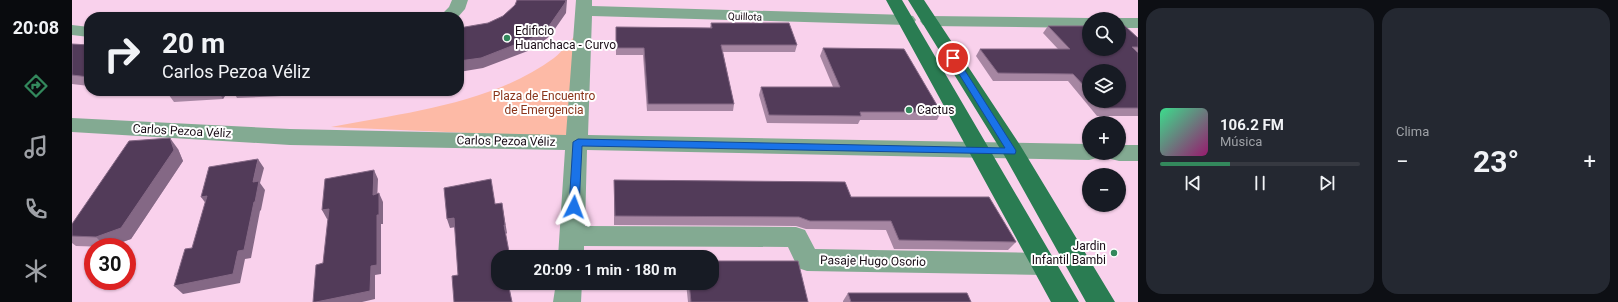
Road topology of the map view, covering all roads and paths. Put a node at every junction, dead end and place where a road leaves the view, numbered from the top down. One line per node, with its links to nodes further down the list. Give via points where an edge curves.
1 (460, 0): 5 (street)
2 (894, 0): 6 (main road)
3 (916, 0): 7 (main road)
4 (584, 5): 6 (street, Quillota); 14 (street)
5 (454, 12)
6 (907, 20): 15 (main road)
7 (929, 21): 8 (street); 16 (main road)
8 (1082, 23)
9 (1126, 23): 10 (street)
10 (1138, 23)
11 (72, 30): 12 (street)
12 (84, 31)
13 (72, 125): 14 (street, Carlos Pezoa Véliz, via 290,137)
14 (578, 142): 15 (street, Carlos Pezoa Véliz); 20 (street)
15 (980, 151): 16 (street, Carlos Pezoa Véliz); 21 (main road)
16 (1012, 151): 17 (street, Carlos Pezoa Véliz); 25 (main road)
17 (1082, 152)
18 (1126, 152): 19 (street)
19 (1138, 153)
20 (572, 246): 21 (street, Pasaje Hugo Osorio, via 796,237 807,260)
21 (1044, 264): 24 (main road)
22 (568, 290): 23 (street)
23 (567, 302)
24 (1065, 302)
25 (1101, 302)

